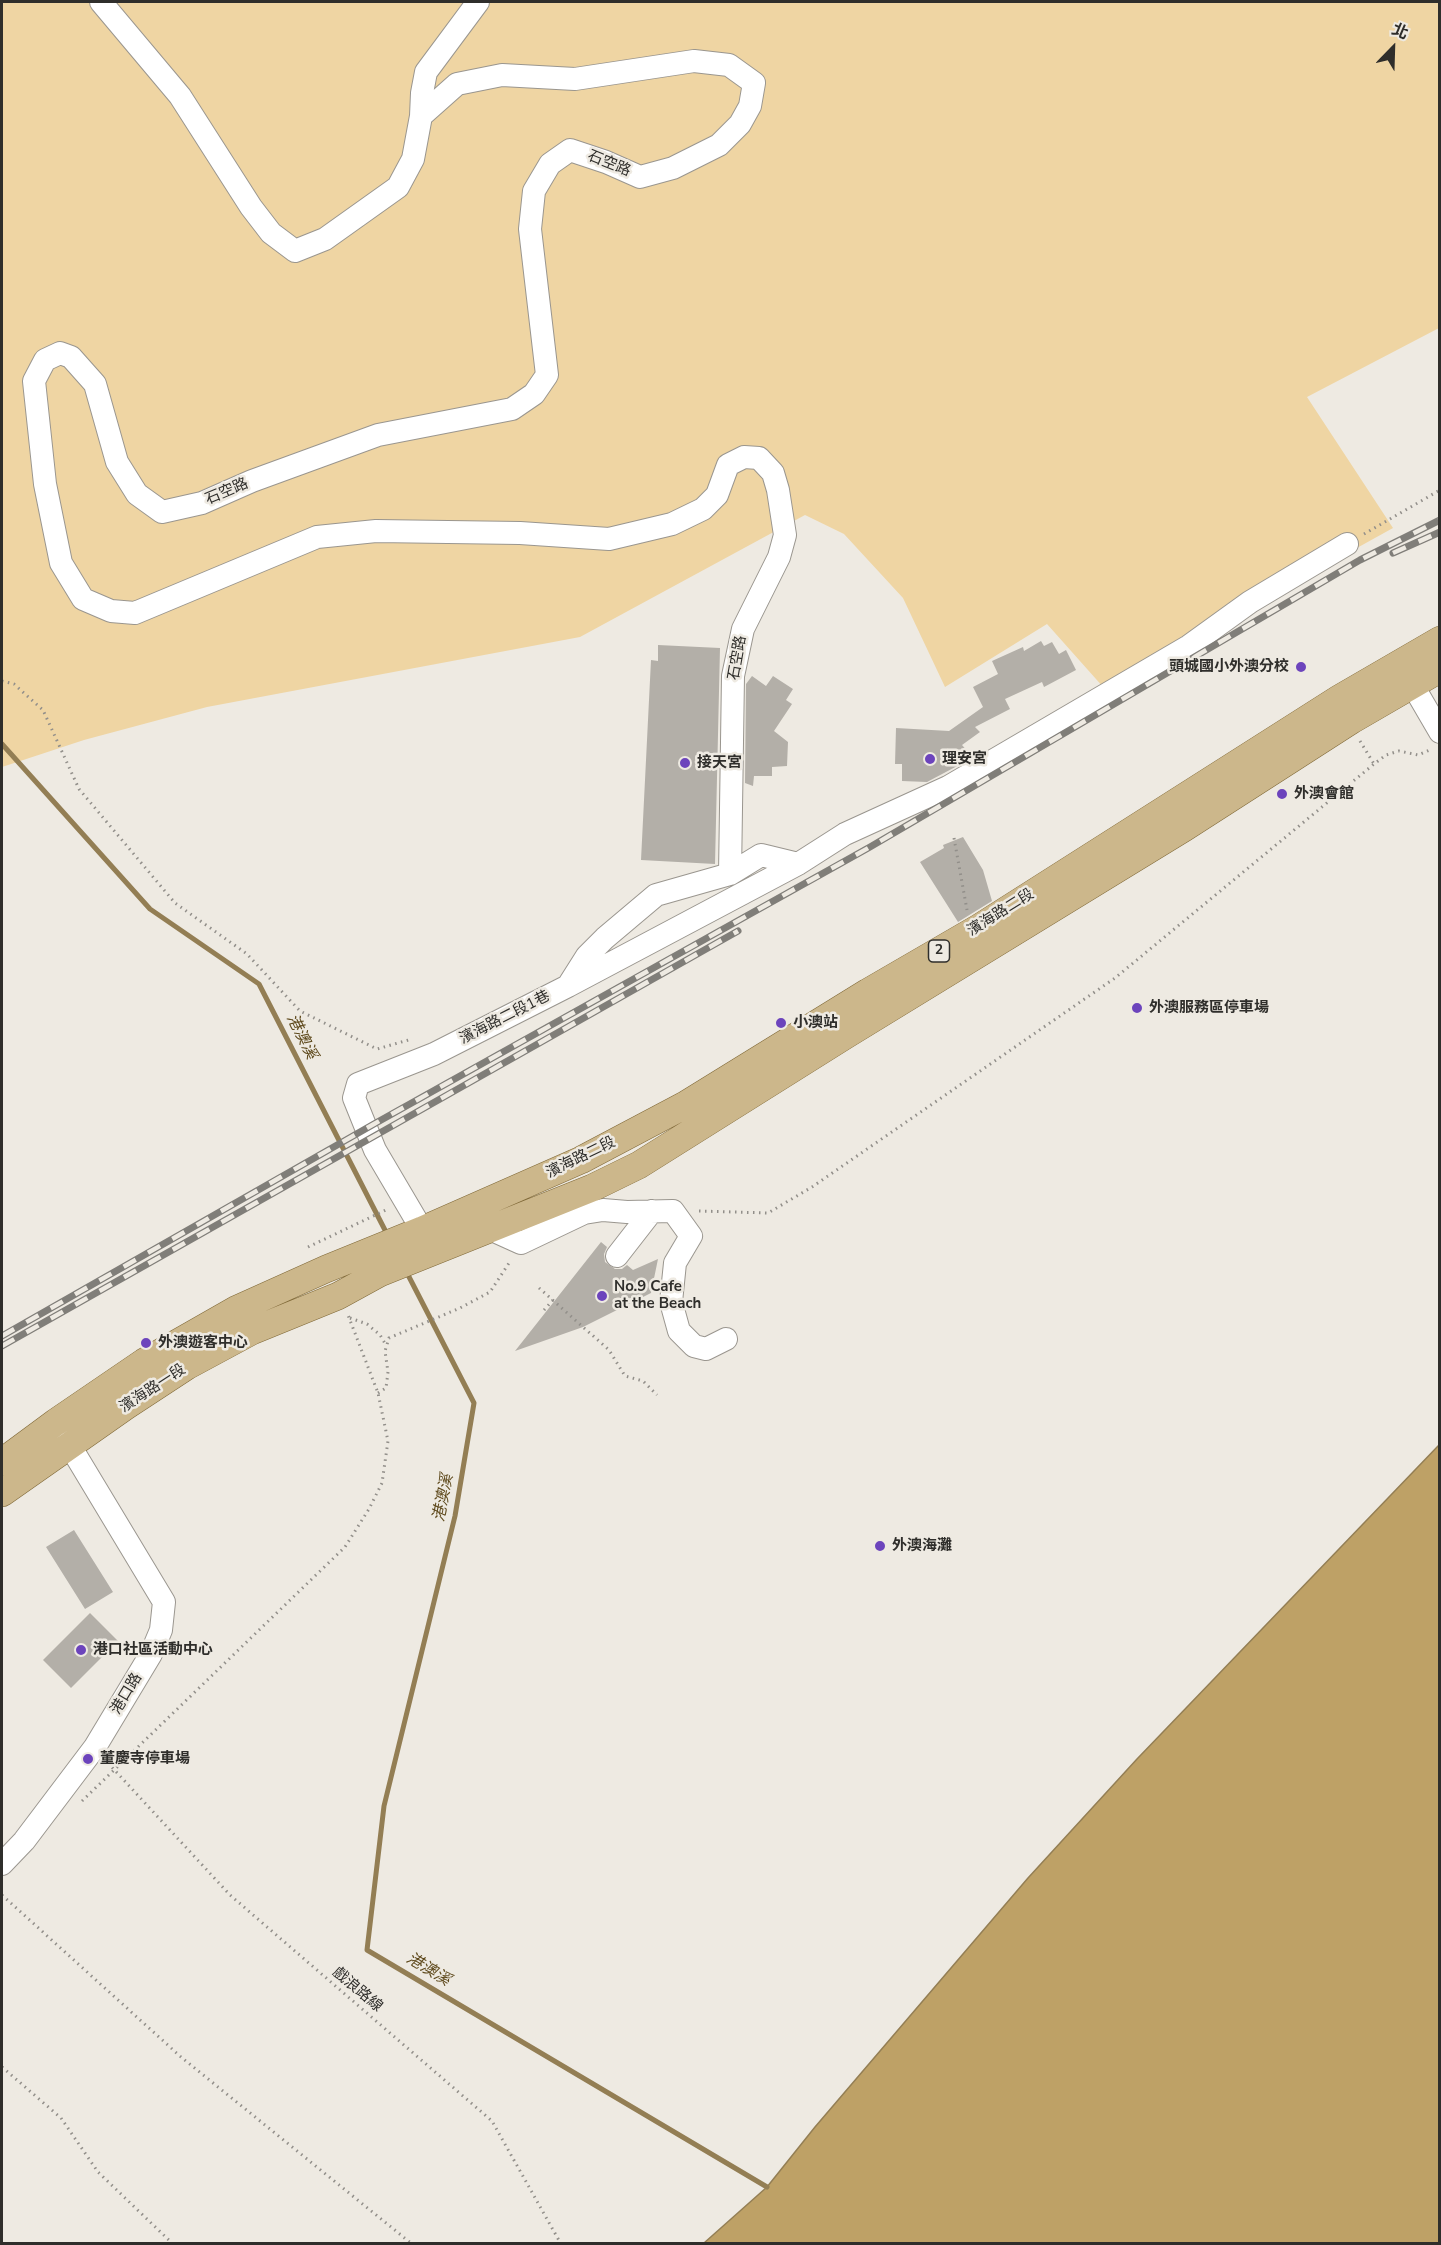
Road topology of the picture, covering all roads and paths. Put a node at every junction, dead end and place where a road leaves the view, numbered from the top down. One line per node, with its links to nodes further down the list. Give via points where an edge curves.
1 (101, 2): 3 (street, via 180,96 250,207 271,233 295,251 325,239 398,187 413,159)
2 (478, 2): 3 (street, via 426,72)
3 (421, 116): 16 (street, 石空路, via 457,84 502,75 575,79 694,62 729,65 754,83 750,106 740,124 719,145 673,168 640,177 570,150 550,164 534,192 530,229 547,375 534,394 512,409 378,435 202,503 162,512 137,494 117,462 95,384 71,357 60,353 45,360 34,381 35,399 45,484 61,563 83,599 111,611 135,613 317,537 376,531 609,539 672,524 703,509 717,495 728,465 744,457 759,459 772,473 778,490 785,535 779,557 743,628 733,676)
4 (1440, 490): 5 (path)
5 (1347, 544): 15 (street, via 1250,602 1189,646 969,776 845,834)
6 (1440, 640): 10 (main road, 濱海路二段 / 2)
7 (1440, 669): 9 (main road, 濱海路二段 / 2)
8 (2, 681): 19 (path, via 14,684 43,710 79,789 175,903 247,954 300,1011 377,1049)
9 (1412, 684): 10 (main road, 濱海路二段 / 2); 11 (street)
10 (1349, 718): 13 (path); 17 (main road, 濱海路二段 / 2)
11 (1440, 732)
12 (1440, 747): 13 (path, via 1418,755 1399,751)
13 (1374, 764): 23 (path, via 1115,978 812,1187 768,1213)
14 (954, 838): 17 (path)
15 (798, 864): 16 (street, 濱海路二段1巷, via 761,855); 18 (street)
16 (730, 874): 18 (street, 濱海路二段1巷, via 656,895 587,956)
17 (980, 931): 20 (main road, 濱海路二段 / 2, via 876,1002)
18 (568, 986): 25 (street, 濱海路二段1巷, via 434,1054 358,1084 354,1098 375,1150)
19 (419, 1037)
20 (692, 1116): 21 (main road, 濱海路二段 / 2); 25 (main road, 濱海路二段 / 2, via 581,1160)
21 (598, 1199): 23 (street); 24 (main road, 濱海路二段 / 2); 26 (street, via 584,1213)
22 (396, 1205): 27 (path)
23 (663, 1211): 28 (street); 36 (street, via 691,1236 675,1263 671,1302 679,1331 694,1346 706,1349)
24 (490, 1228): 25 (main road, 濱海路二段 / 2); 26 (street)
25 (428, 1241): 40 (main road, 濱海路一段 / 2, via 237,1309 144,1362)
26 (521, 1243): 37 (path, via 490,1292 389,1338)
27 (308, 1247)
28 (617, 1256)
29 (653, 1286): 31 (path, bridge, via 662,1282)
30 (538, 1288): 32 (path)
31 (660, 1289)
32 (553, 1300): 34 (path); 39 (path, via 609,1350 625,1376 643,1381)
33 (345, 1308): 35 (path)
34 (544, 1310)
35 (349, 1317): 37 (path, via 367,1324); 38 (path)
36 (726, 1339)
37 (386, 1345): 38 (path, via 386,1388)
38 (378, 1393): 43 (path, via 388,1441 382,1483 345,1547)
39 (657, 1395)
40 (62, 1433): 41 (main road, 濱海路一段 / 2); 42 (main road, 濱海路一段 / 2); 45 (street, 港口路, via 164,1602 151,1654 95,1747)
41 (2, 1462)
42 (2, 1493)
43 (114, 1770): 44 (path); 50 (path, 戲浪路線, via 230,1894 492,2121)
44 (81, 1802)
45 (2, 1864)
46 (2, 1896): 49 (path, via 181,2057)
47 (2, 2067): 48 (path, via 61,2118 98,2172)
48 (173, 2244)
49 (412, 2244)
50 (561, 2244)

